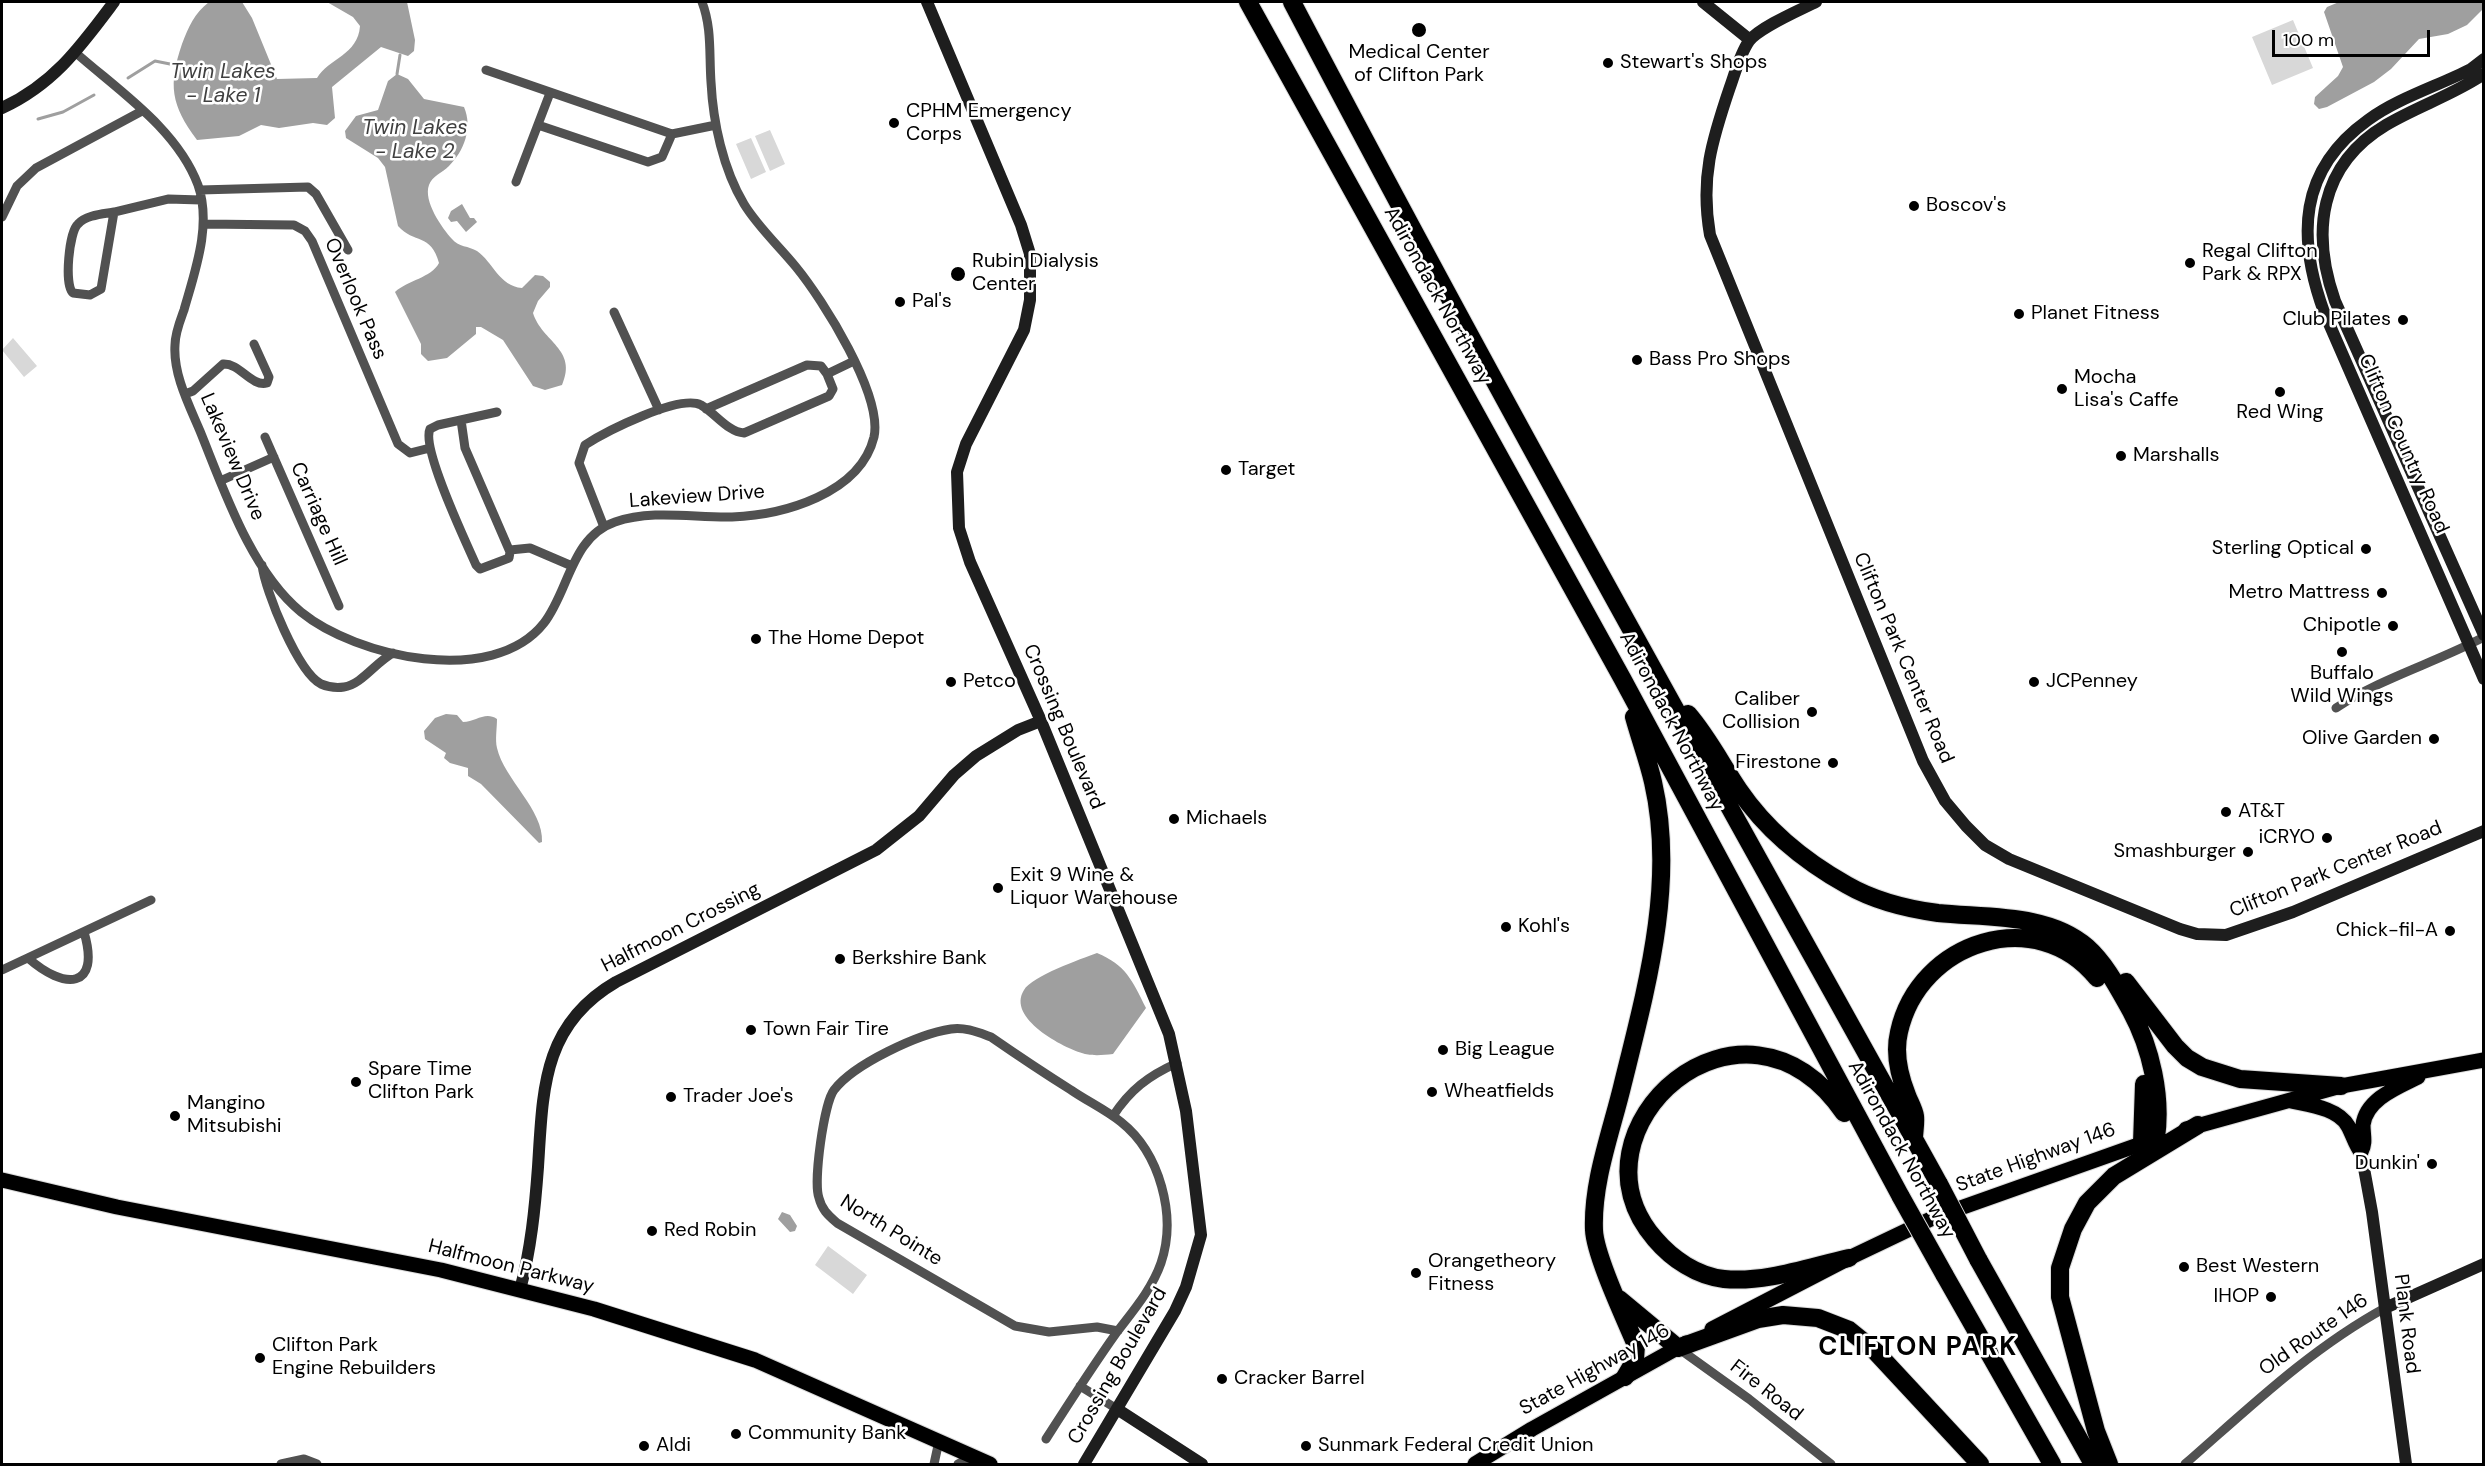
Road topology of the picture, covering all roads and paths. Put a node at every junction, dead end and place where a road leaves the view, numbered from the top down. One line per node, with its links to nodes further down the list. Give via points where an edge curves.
1 (114, 2): 9 (street)
2 (702, 2): 17 (street, Lakeview Drive, via 709,26)
3 (927, 2): 50 (street, Crossing Boulevard, via 1022,225 1030,254 1032,284 1024,330 966,444 957,472 956,493 959,528 970,562)
4 (1248, 2): 46 (highway, Adirondack Northway)
5 (1292, 2): 48 (highway, Adirondack Northway)
6 (1703, 2): 8 (street)
7 (1816, 2): 8 (street)
8 (1750, 40): 51 (street, Clifton Park Center Road, via 1706,164 1704,206 1710,235 1923,761 1945,801 1966,826 1985,844 2046,875 2180,929 2212,936 2243,932)
9 (76, 53): 14 (street, via 42,84); 15 (street, Lakeview Drive)
10 (2484, 60): 44 (street, Clifton Country Road, via 2370,118 2346,138 2318,180 2307,212 2308,257 2324,312)
11 (486, 70): 13 (street)
12 (2484, 74): 43 (street, Clifton Country Road, via 2385,125 2365,140 2333,182 2324,207 2321,233 2335,301)
13 (550, 93): 16 (street); 18 (street)
14 (2, 108)
15 (142, 111): 20 (street, Lakeview Drive, via 165,133 192,173); 22 (street, via 36,168 17,186)
16 (538, 125): 18 (street, via 648,162 662,157); 19 (street)
17 (716, 125): 18 (street); 27 (street, Lakeview Drive, via 732,181 744,204 809,284)
18 (672, 135)
19 (516, 182)
20 (201, 195): 21 (street); 23 (street, Lakeview Drive); 24 (street, Overlook Pass, via 308,187 316,194)
21 (114, 212): 21 (street, via 101,289 90,295 73,293 67,284 72,231 83,220)
22 (2, 217)
23 (203, 224): 29 (street, Lakeview Drive, via 195,271 175,338); 35 (street, Overlook Pass, via 294,225 305,231 398,444 410,453)
24 (348, 250)
25 (614, 312): 31 (street)
26 (254, 344): 29 (street, via 269,376 267,383 260,383 233,365 223,364)
27 (854, 361): 28 (street); 38 (street, Lakeview Drive, via 872,401 874,438 864,459 831,491 748,516 659,515 617,521)
28 (827, 374): 30 (street, via 821,366 807,365); 30 (street, via 833,389 829,396 744,433)
29 (185, 394): 37 (street, Lakeview Drive)
30 (706, 409): 31 (street, via 691,402)
31 (659, 410): 38 (street, via 582,448 580,469)
32 (497, 412): 33 (street)
33 (461, 420): 35 (street, via 430,429); 39 (street, via 465,448)
34 (265, 437): 36 (street)
35 (430, 448): 39 (street, via 477,566 482,569 507,559)
36 (274, 457): 37 (street, Carriage Hill); 42 (street, Carriage Hill)
37 (220, 481): 40 (street, Lakeview Drive)
38 (604, 527): 41 (street, Lakeview Drive, via 583,547)
39 (510, 550): 41 (street, via 530,548)
40 (261, 564): 45 (street, Lakeview Drive, via 282,594 301,612 343,637); 45 (street, via 275,611 310,673 322,684 353,685 374,664)
41 (572, 566): 45 (street, Lakeview Drive, via 544,623 518,646 484,658 461,660)
42 (339, 606)
43 (2484, 636): 44 (street)
44 (2469, 645): 47 (street, Clifton Country Road); 49 (street, via 2356,695)
45 (393, 653)
46 (1622, 678): 67 (highway, Adirondack Northway); 72 (highway, via 1654,783 1662,853 1659,912 1648,975 1595,1210 1597,1248)
47 (2484, 679)
48 (1662, 686): 54 (highway, via 1698,726 1740,792 1765,821 1795,852 1850,887 1903,906 2050,927); 64 (highway, Adirondack Northway)
49 (2336, 708)
50 (1041, 721): 58 (street, Crossing Boulevard, via 1142,963); 71 (street, Halfmoon Crossing, via 976,756 919,816 876,850 616,982 580,1009 556,1046 546,1073 535,1208)
51 (2484, 831)
52 (151, 900): 53 (street)
53 (84, 932): 55 (street); 55 (street, via 90,962 77,978 54,976)
54 (2086, 947): 60 (highway, via 2105,957 2175,1046 2202,1067 2240,1079); 65 (highway, via 2106,968 2145,1043 2158,1107)
55 (28, 958): 56 (street)
56 (2, 970)
57 (2484, 1060): 59 (main road, State Highway 146)
58 (1177, 1063): 62 (street, via 1134,1087); 78 (street, Crossing Boulevard, via 1201,1235 1179,1303)
59 (2434, 1069): 60 (main road, State Highway 146); 66 (main road, via 2391,1090 2370,1107 2363,1126 2365,1143)
60 (2341, 1086): 61 (main road, State Highway 146)
61 (2286, 1100): 63 (main road, State Highway 146); 66 (main road, via 2340,1117)
62 (1113, 1116): 74 (street, North Pointe, via 1140,1140 1150,1155 1161,1185 1167,1223 1161,1265); 74 (street, North Pointe, via 991,1037 967,1028 950,1029 909,1042 841,1081 832,1093 816,1182 824,1212 837,1223 998,1318 1031,1331 1069,1332 1097,1327)
63 (2198, 1125): 65 (main road, State Highway 146); 94 (highway, via 2114,1176 2087,1203 2060,1268 2060,1297 2096,1431)
64 (1914, 1139): 65 (highway, via 1915,1115 1897,1056 1898,1034 1910,1001 1922,981 1956,952 2006,938 2065,949 2086,964 2102,984 2126,1026 2142,1069); 93 (highway, Adirondack Northway, bridge)
65 (2149, 1141): 69 (main road, State Highway 146, via 1935,1217)
66 (2361, 1152): 73 (street, Plank Road)
67 (1890, 1179): 69 (highway, via 1836,1101 1812,1077 1785,1062 1754,1054 1713,1058 1677,1077 1645,1114 1631,1154 1630,1191 1645,1228 1677,1261 1722,1279 1751,1280); 92 (highway, Adirondack Northway, bridge)
68 (2, 1180): 71 (main road, Halfmoon Parkway, via 117,1207 441,1270)
69 (1849, 1258): 75 (main road, State Highway 146)
70 (2484, 1264): 73 (street, Old Route 146)
71 (520, 1290): 80 (main road, Halfmoon Parkway, via 755,1360)
72 (1618, 1298): 75 (highway); 76 (highway, via 1636,1345 1635,1360)
73 (2385, 1308): 95 (street, Old Route 146, via 2305,1360); 96 (street, Plank Road)
74 (1118, 1331): 77 (street, North Pointe)
75 (1678, 1347): 76 (main road, State Highway 146); 90 (street, Fire Road); 91 (highway, via 1758,1319 1783,1315 1818,1318 1850,1330 1875,1351)
76 (1625, 1377): 89 (main road, State Highway 146)
77 (1080, 1386): 78 (street); 79 (street, North Pointe)
78 (1117, 1409): 87 (street, Crossing Boulevard); 88 (street)
79 (1046, 1439)
80 (939, 1441): 81 (main road, Halfmoon Parkway); 84 (street)
81 (973, 1456): 85 (street); 86 (main road, Halfmoon Parkway)
82 (281, 1464): 83 (street, via 304,1459)
83 (317, 1464)
84 (934, 1464)
85 (958, 1464)
86 (990, 1464)
87 (1084, 1464)
88 (1202, 1464)
89 (1475, 1464)
90 (1831, 1464)
91 (1980, 1464)
92 (2052, 1464)
93 (2092, 1464)
94 (2109, 1464)
95 (2185, 1464)
96 (2406, 1464)

